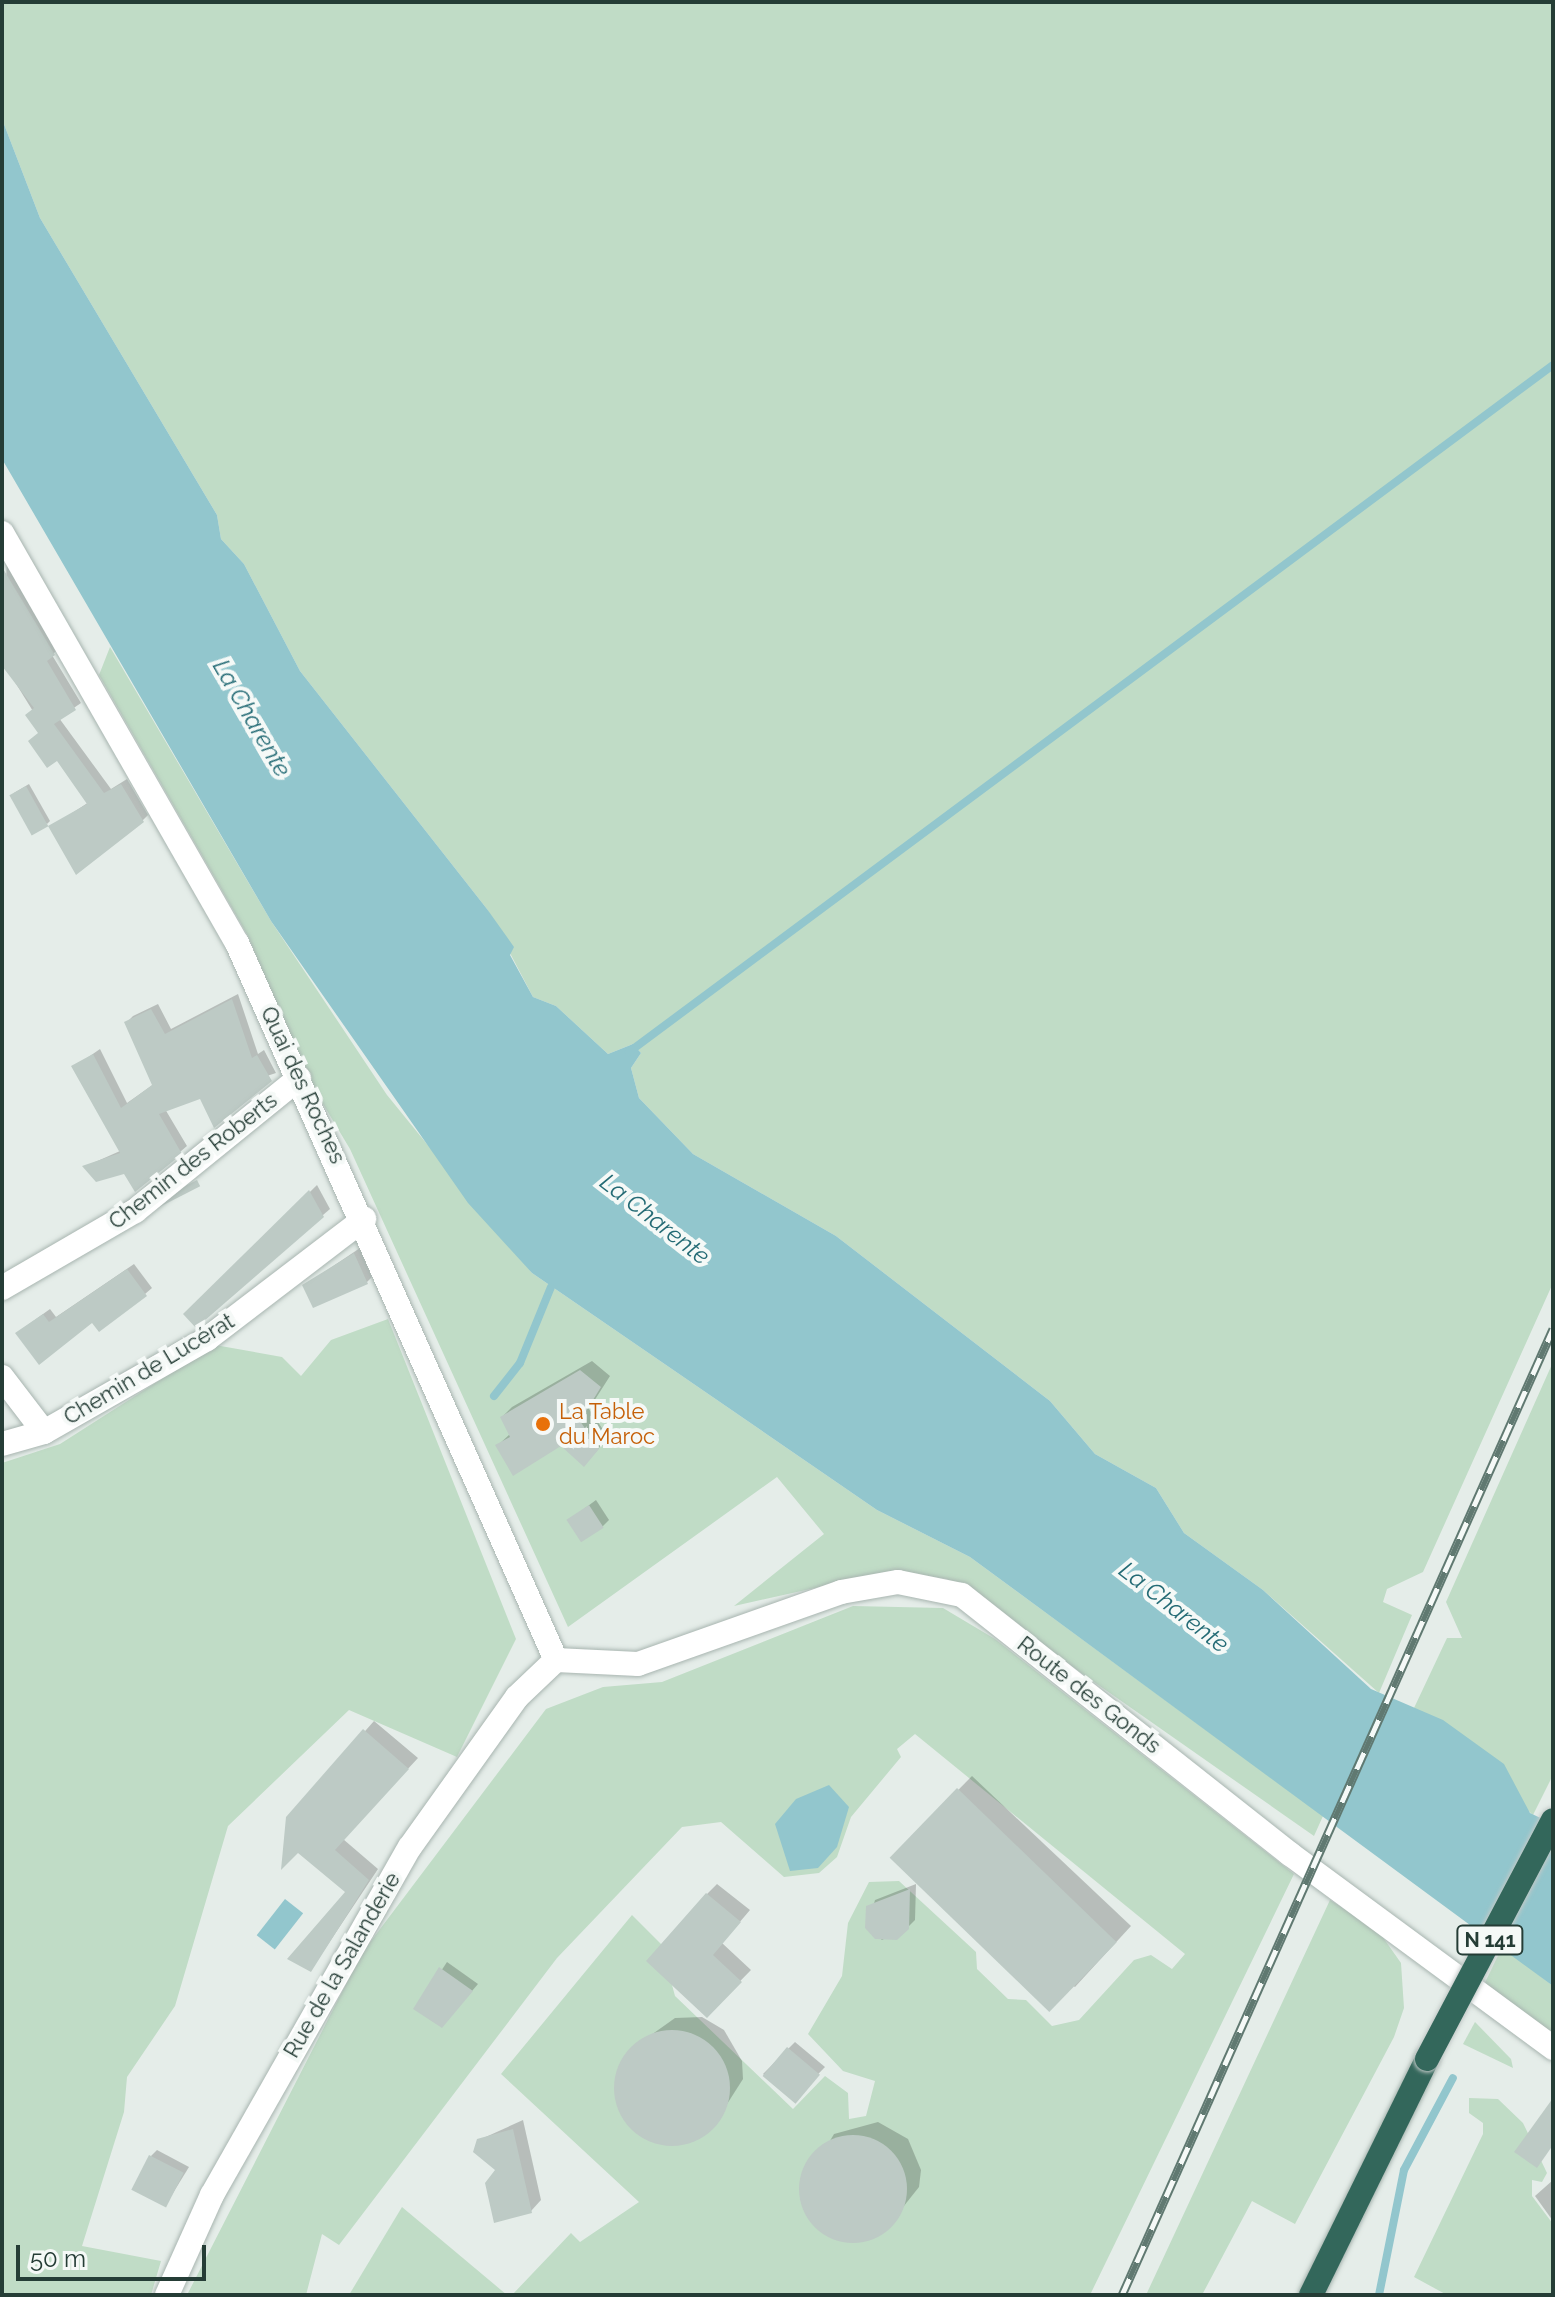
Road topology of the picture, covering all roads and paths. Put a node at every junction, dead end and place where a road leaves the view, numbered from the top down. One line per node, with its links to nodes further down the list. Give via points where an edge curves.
1 (2, 533): 2 (street, Quai des Roches, via 237,943)
2 (299, 1078): 3 (street, Quai des Roches); 4 (street, Chemin des Roberts, via 135,1211)
3 (364, 1219): 6 (street, Chemin de Lucérat, via 207,1339); 8 (street, Quai des Roches)
4 (2, 1288)
5 (2, 1377): 6 (street)
6 (44, 1432): 7 (street, Chemin de Lucérat)
7 (2, 1444)
8 (556, 1660): 10 (street, Route des Gonds, via 638,1664 841,1592 898,1582 962,1595 1290,1854); 12 (street, Rue de la Salanderie, via 517,1697 410,1847 212,2195)
9 (1553, 1820): 11 (highway, N 141, bridge)
10 (1553, 2048)
11 (1364, 2179): 13 (highway, N 141); 14 (highway, N 141)
12 (167, 2295)
13 (1311, 2295)
14 (1319, 2295)

